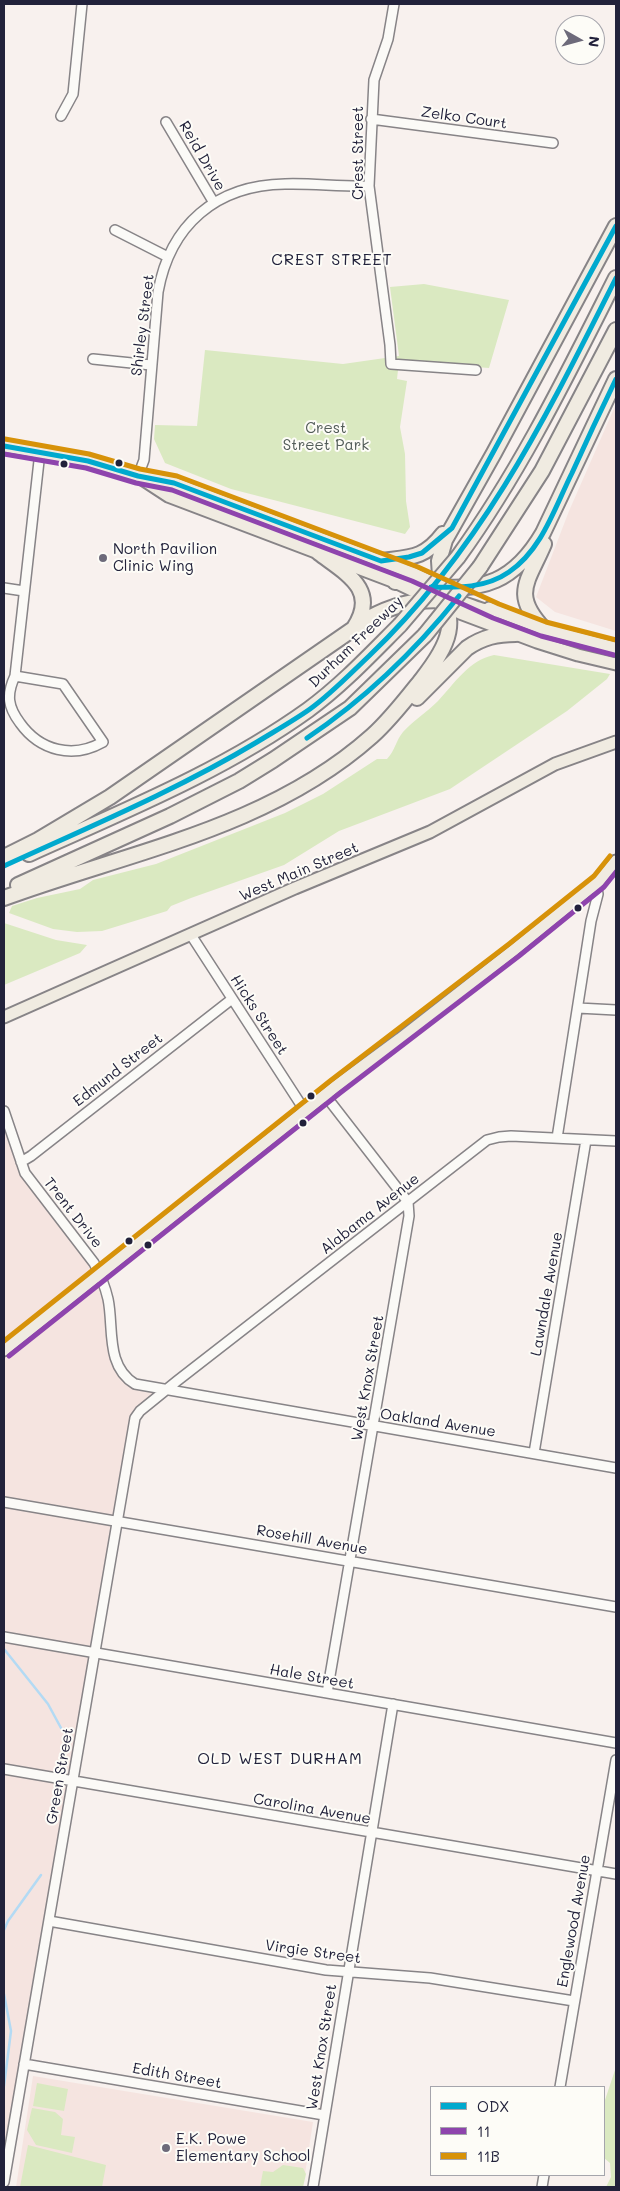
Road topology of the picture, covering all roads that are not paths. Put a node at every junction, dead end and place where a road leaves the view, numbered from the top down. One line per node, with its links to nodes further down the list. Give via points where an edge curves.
1 (82, 4): 3 (street, via 73,94)
2 (394, 4): 4 (street, Crest Street, via 388,39 374,80)
3 (61, 116)
4 (371, 119): 6 (street, Zelko Court); 7 (street, Crest Street)
5 (166, 122): 8 (street, Reid Drive)
6 (553, 143)
7 (368, 186): 8 (street, Shirley Street, via 271,185 241,190); 16 (street, Crest Street, via 391,364)
8 (214, 203): 11 (street, Shirley Street, via 187,226)
9 (616, 226): 22 (highway)
10 (115, 230): 11 (street)
11 (168, 257): 15 (street, Shirley Street, via 158,292)
12 (616, 278): 42 (highway, Durham Freeway, bridge, via 515,470 458,557 400,625 351,674 274,732 182,783)
13 (616, 330): 44 (highway, bridge, via 542,471 480,567 425,635 350,708 222,790)
14 (93, 359): 15 (street)
15 (151, 365): 20 (street, Shirley Street, via 144,460)
16 (476, 370)
17 (616, 379): 21 (highway)
18 (4, 446): 19 (main road)
19 (40, 452): 20 (main road, via 104,465); 27 (street)
20 (138, 476): 23 (main road, via 168,496); 24 (main road, via 174,483)
21 (561, 494): 28 (highway, via 532,552 510,573 498,580); 30 (highway, via 555,519 525,587 524,598 531,615)
22 (452, 528): 24 (highway, via 417,556); 28 (highway, via 440,554)
23 (319, 553): 25 (main road); 31 (highway, via 360,588 362,608)
24 (381, 561): 28 (main road)
25 (401, 585): 28 (highway, via 404,581)
26 (4, 588): 27 (street)
27 (24, 591): 35 (street)
28 (441, 595): 29 (highway, via 485,612); 31 (highway, via 388,608); 32 (main road); 36 (highway, via 449,623 447,642 437,660)
29 (496, 611): 30 (main road)
30 (544, 628): 33 (main road)
31 (353, 629): 40 (highway, via 110,797)
32 (516, 634): 34 (main road, via 558,650); 36 (highway, via 491,636 472,645 405,709)
33 (616, 648)
34 (616, 664)
35 (15, 676): 35 (street, via 63,684 103,742 92,748 61,751 34,740 10,705 8,697)
36 (389, 720): 45 (highway, via 332,766 255,812 214,829)
37 (616, 742): 38 (main road, West Main Street)
38 (602, 748): 39 (main road, West Main Street); 46 (main road, West Main Street, via 555,764 430,832)
39 (616, 750)
40 (4, 857)
41 (616, 862): 43 (main road)
42 (4, 866)
43 (594, 885): 48 (street); 51 (main road)
44 (4, 891)
45 (4, 898)
46 (191, 935): 47 (street, Hicks Street); 50 (main road, West Main Street)
47 (232, 999): 53 (street, Hicks Street); 57 (street, Edmund Street)
48 (578, 1008): 49 (street); 54 (street)
49 (616, 1010)
50 (4, 1017)
51 (325, 1095): 53 (main road); 58 (street)
52 (4, 1111): 57 (street, Trent Drive)
53 (305, 1111): 59 (main road)
54 (557, 1138): 55 (street, Alabama Avenue); 58 (street, Alabama Avenue, via 511,1136 486,1140)
55 (586, 1140): 56 (street, Alabama Avenue); 63 (street, Lawndale Avenue)
56 (616, 1142)
57 (21, 1162): 59 (street, Trent Drive, via 34,1186)
58 (408, 1202): 61 (street, Alabama Avenue); 62 (street, West Knox Street, via 409,1216)
59 (100, 1274): 60 (main road); 61 (street, Trent Drive, via 108,1300 112,1347 120,1367 135,1384)
60 (4, 1350)
61 (167, 1390): 62 (street, Oakland Avenue); 66 (street, Green Street, via 135,1418)
62 (374, 1426): 63 (street, Oakland Avenue); 67 (street, West Knox Street)
63 (534, 1453): 64 (street, Oakland Avenue)
64 (616, 1468)
65 (4, 1502): 66 (street, Rosehill Avenue)
66 (117, 1521): 67 (street, Rosehill Avenue); 70 (street, Green Street)
67 (350, 1561): 68 (street, Rosehill Avenue); 71 (street, West Knox Street)
68 (616, 1607)
69 (4, 1637): 70 (street, Hale Street)
70 (95, 1653): 71 (street, Hale Street); 76 (street, Green Street)
71 (327, 1693): 72 (street, Hale Street)
72 (393, 1704): 73 (street, Hale Street); 77 (street, West Knox Street)
73 (616, 1744)
74 (616, 1760): 78 (street, Englewood Avenue)
75 (4, 1769): 76 (street, Carolina Avenue)
76 (73, 1781): 77 (street, Carolina Avenue); 80 (street, Green Street)
77 (371, 1833): 78 (street, Carolina Avenue); 81 (street, West Knox Street)
78 (597, 1870): 79 (street, Carolina Avenue); 82 (street, Englewood Avenue)
79 (616, 1874)
80 (49, 1921): 81 (street, Virgie Street); 83 (street, Green Street)
81 (348, 1973): 82 (street, Virgie Street, via 430,1978); 85 (street, West Knox Street)
82 (574, 2002): 84 (street, Englewood Avenue)
83 (24, 2064): 85 (street, Edith Street); 86 (street, Green Street)
84 (560, 2086)
85 (324, 2115): 87 (street, West Knox Street)
86 (4, 2182)
87 (313, 2187)

